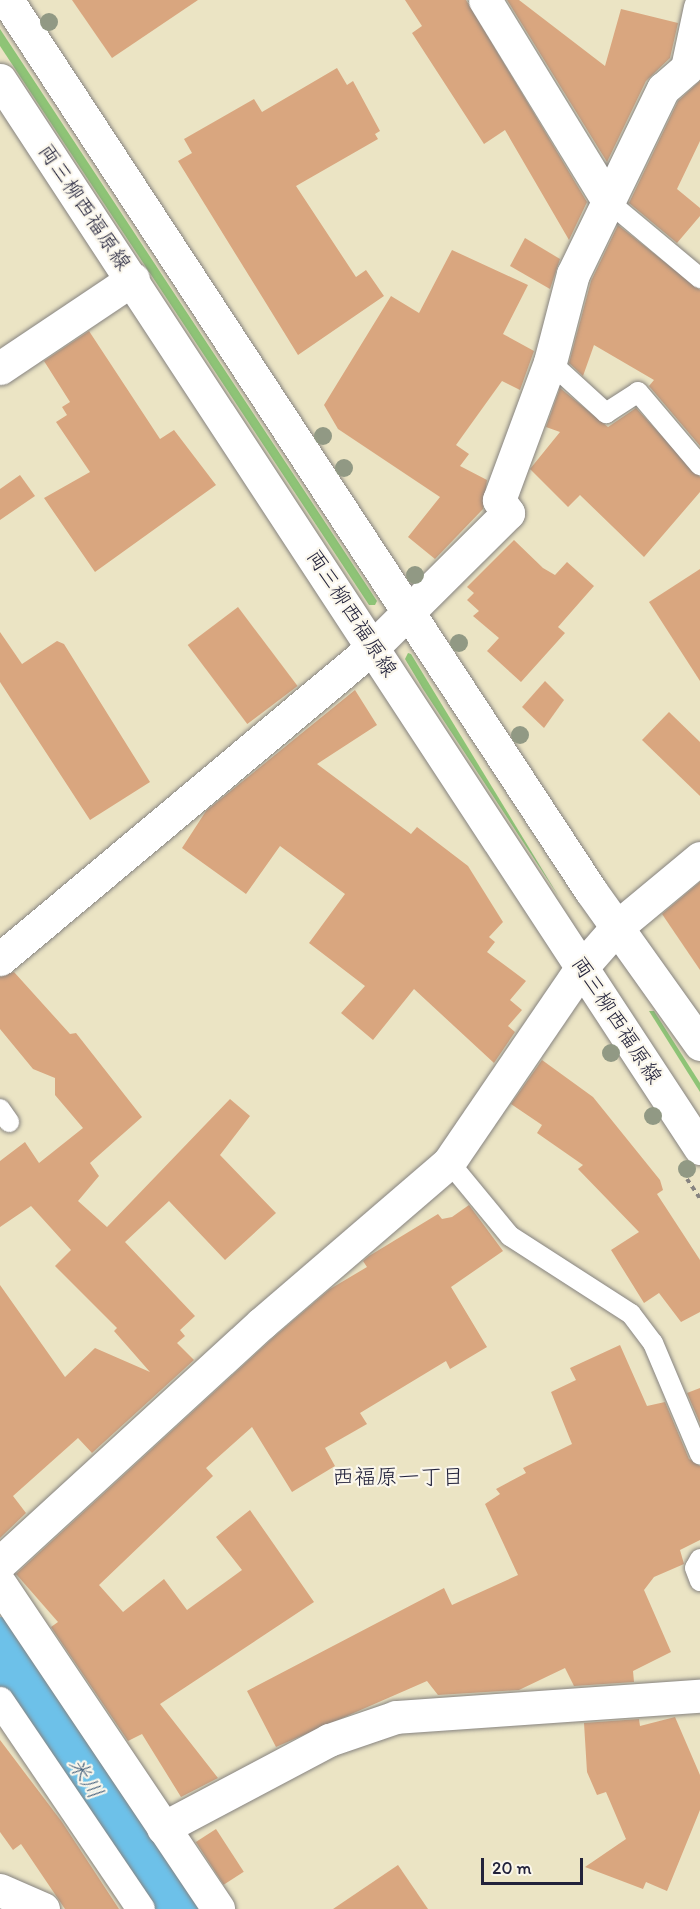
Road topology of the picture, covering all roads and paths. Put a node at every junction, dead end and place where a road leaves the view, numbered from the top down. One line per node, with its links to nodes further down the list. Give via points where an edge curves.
1 (6, 0): 11 (street)
2 (485, 0): 5 (street)
3 (700, 7): 5 (street, via 687,68 663,89)
4 (0, 80): 7 (street, 両三柳西福原線)
5 (609, 202): 6 (lane); 8 (street, via 573,274)
6 (700, 278)
7 (133, 279): 9 (street); 12 (street, 両三柳西福原線)
8 (550, 362): 10 (lane, via 606,413 638,392); 11 (street, via 499,500 508,513)
9 (0, 368)
10 (700, 465)
11 (408, 614): 12 (street); 14 (street)
12 (374, 646): 15 (street); 16 (street, 両三柳西福原線)
13 (700, 858): 14 (street)
14 (617, 927): 16 (street); 17 (street)
15 (0, 959)
16 (582, 968): 18 (street, 両三柳西福原線); 19 (street)
17 (700, 1044)
18 (700, 1148)
19 (449, 1162): 20 (lane, via 510,1236 631,1314 653,1344); 22 (street, via 262,1323)
20 (700, 1454)
21 (700, 1559): 23 (lane, via 695,1568)
22 (0, 1563)
23 (700, 1581)
24 (0, 1584): 27 (street)
25 (700, 1696): 27 (street, via 396,1717 329,1740)
26 (0, 1701): 30 (street)
27 (164, 1828): 31 (street)
28 (0, 1890): 29 (street)
29 (43, 1909)
30 (141, 1909)
31 (218, 1909)

